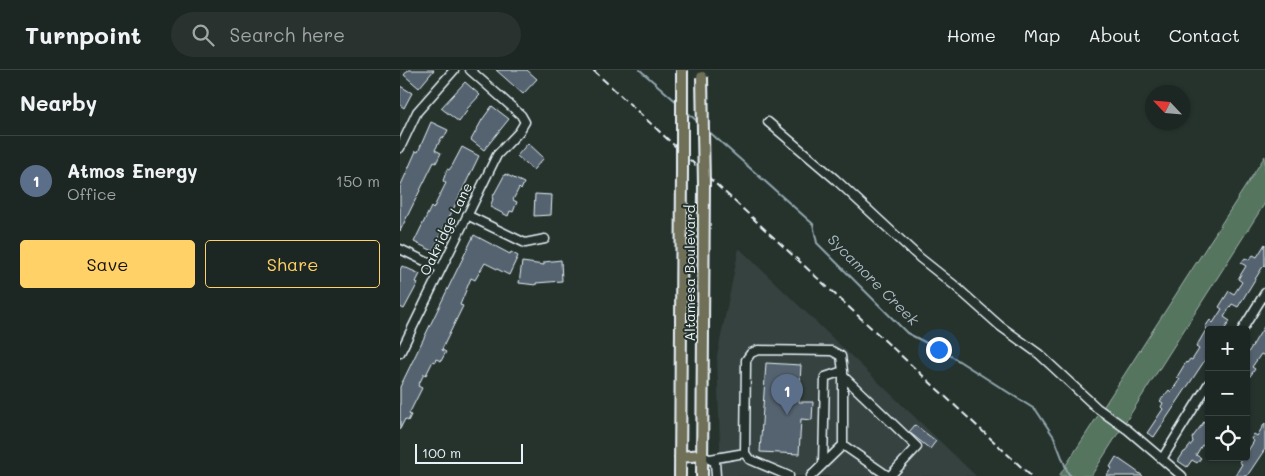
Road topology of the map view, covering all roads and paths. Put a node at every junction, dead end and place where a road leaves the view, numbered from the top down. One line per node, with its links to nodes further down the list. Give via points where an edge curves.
1 (454, 70): 6 (street, via 417,112)
2 (470, 70): 7 (street, Oakridge Lane, via 526,122 497,155)
3 (682, 70): 18 (main road, Altamesa Boulevard, bridge)
4 (702, 74): 19 (main road, Altamesa Boulevard, bridge)
5 (768, 122): 20 (street, via 920,258)
6 (400, 148)
7 (467, 215): 8 (street, via 525,243); 10 (street, Oakridge Lane)
8 (545, 239)
9 (400, 249): 10 (street)
10 (441, 269): 13 (street, Oakridge Lane)
11 (1265, 293): 12 (street)
12 (1244, 326)
13 (400, 353)
14 (843, 374): 16 (street); 17 (street, via 841,356 832,352 758,350 751,353 746,360); 21 (street, via 825,377); 27 (street, via 917,448)
15 (1205, 389): 20 (street)
16 (843, 444): 21 (street); 27 (street)
17 (745, 453): 19 (street); 25 (street, via 749,459)
18 (680, 457): 19 (main road); 22 (main road, Altamesa Boulevard)
19 (706, 457): 23 (main road, Altamesa Boulevard); 24 (street, via 715,462)
20 (1162, 459): 28 (street)
21 (823, 464): 26 (street)
22 (680, 476)
23 (702, 476)
24 (716, 476)
25 (789, 476)
26 (811, 476)
27 (889, 476)
28 (1182, 476)

